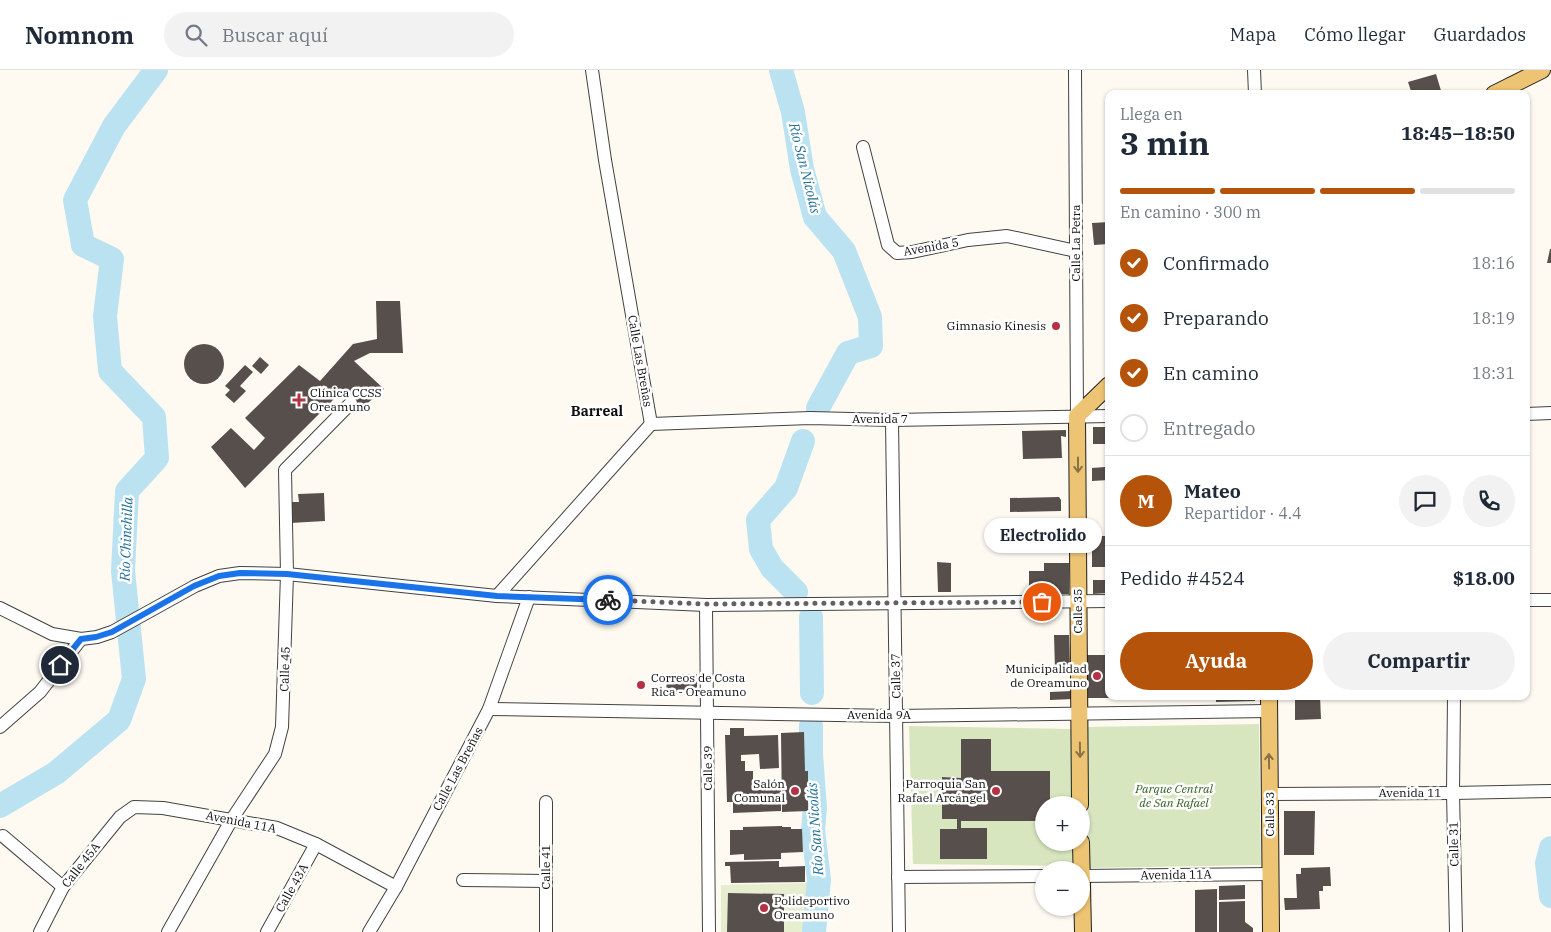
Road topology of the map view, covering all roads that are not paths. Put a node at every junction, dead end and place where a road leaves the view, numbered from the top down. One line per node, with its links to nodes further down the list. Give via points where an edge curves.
1 (592, 70): 16 (street, Calle Las Breñas, via 604,160)
2 (1075, 70): 8 (street, Calle La Petra)
3 (1254, 70): 5 (street)
4 (1542, 70): 6 (main road)
5 (1255, 90)
6 (1502, 90)
7 (863, 146): 8 (street, Avenida 5, via 888,245 897,253 1007,236)
8 (1076, 251): 13 (street, Calle La Petra)
9 (1105, 389): 13 (main road)
10 (351, 403): 17 (street, Calle 45, via 285,470)
11 (1551, 413): 12 (street)
12 (1530, 414)
13 (1077, 416): 14 (street, Avenida 7); 15 (street, Avenida 7); 22 (main road, Calle 35, one-way to 22)
14 (1105, 416)
15 (892, 420): 16 (street, Avenida 7, via 810,418); 24 (street, Calle 37)
16 (651, 424): 18 (street, Calle Las Breñas)
17 (287, 574): 18 (street); 27 (street, via 219,576 194,586 112,632); 41 (street, Calle 45, via 282,727 275,754)
18 (497, 596): 19 (street)
19 (529, 597): 25 (street); 30 (street, Calle Las Breñas)
20 (1530, 600): 21 (street)
21 (1551, 600)
22 (1078, 601): 23 (street); 24 (street); 32 (main road, Calle 35)
23 (1105, 601)
24 (895, 602): 25 (street); 33 (street, Calle 37)
25 (706, 604): 31 (street, Calle 39)
26 (0, 608): 27 (street, via 52,634)
27 (81, 639): 34 (street, via 40,692)
28 (1454, 700): 36 (street, Calle 31)
29 (1269, 704): 32 (street, Avenida 9A); 37 (main road, Calle 33, one-way to 29)
30 (489, 709): 31 (street, Avenida 9A); 50 (street, Calle Las Breñas)
31 (708, 713): 33 (street, Avenida 9A); 58 (street, Calle 39)
32 (1079, 714): 33 (street, Avenida 9A); 38 (main road, Calle 35, one-way to 38)
33 (896, 716): 47 (street, Calle 37)
34 (0, 727)
35 (1551, 790): 36 (street, Avenida 11)
36 (1454, 793): 37 (street, Avenida 11); 62 (street, Calle 31)
37 (1270, 794): 44 (main road, Calle 33)
38 (1080, 796)
39 (546, 802): 49 (street, Calle 41)
40 (134, 807): 41 (street, Avenida 11A, via 163,808); 51 (street, Calle 45A, via 120,817)
41 (232, 819): 43 (street, Avenida 11A, via 277,828); 54 (street, Calle 45)
42 (3, 836): 51 (street)
43 (316, 844): 50 (street, Avenida 11A); 55 (street, Calle 43A)
44 (1270, 874): 46 (street, Avenida 11A); 61 (main road, Calle 33)
45 (1035, 876): 47 (street)
46 (1090, 876)
47 (898, 877): 59 (street, Calle 37)
48 (463, 880): 49 (street)
49 (546, 881): 57 (street, Calle 41)
50 (396, 886): 56 (street, Calle Las Breñas)
51 (63, 887): 53 (street, Calle 45A)
52 (1082, 916): 60 (main road)
53 (40, 932)
54 (168, 932)
55 (267, 932)
56 (369, 932)
57 (546, 932)
58 (709, 932)
59 (899, 932)
60 (1082, 932)
61 (1271, 932)
62 (1456, 932)

